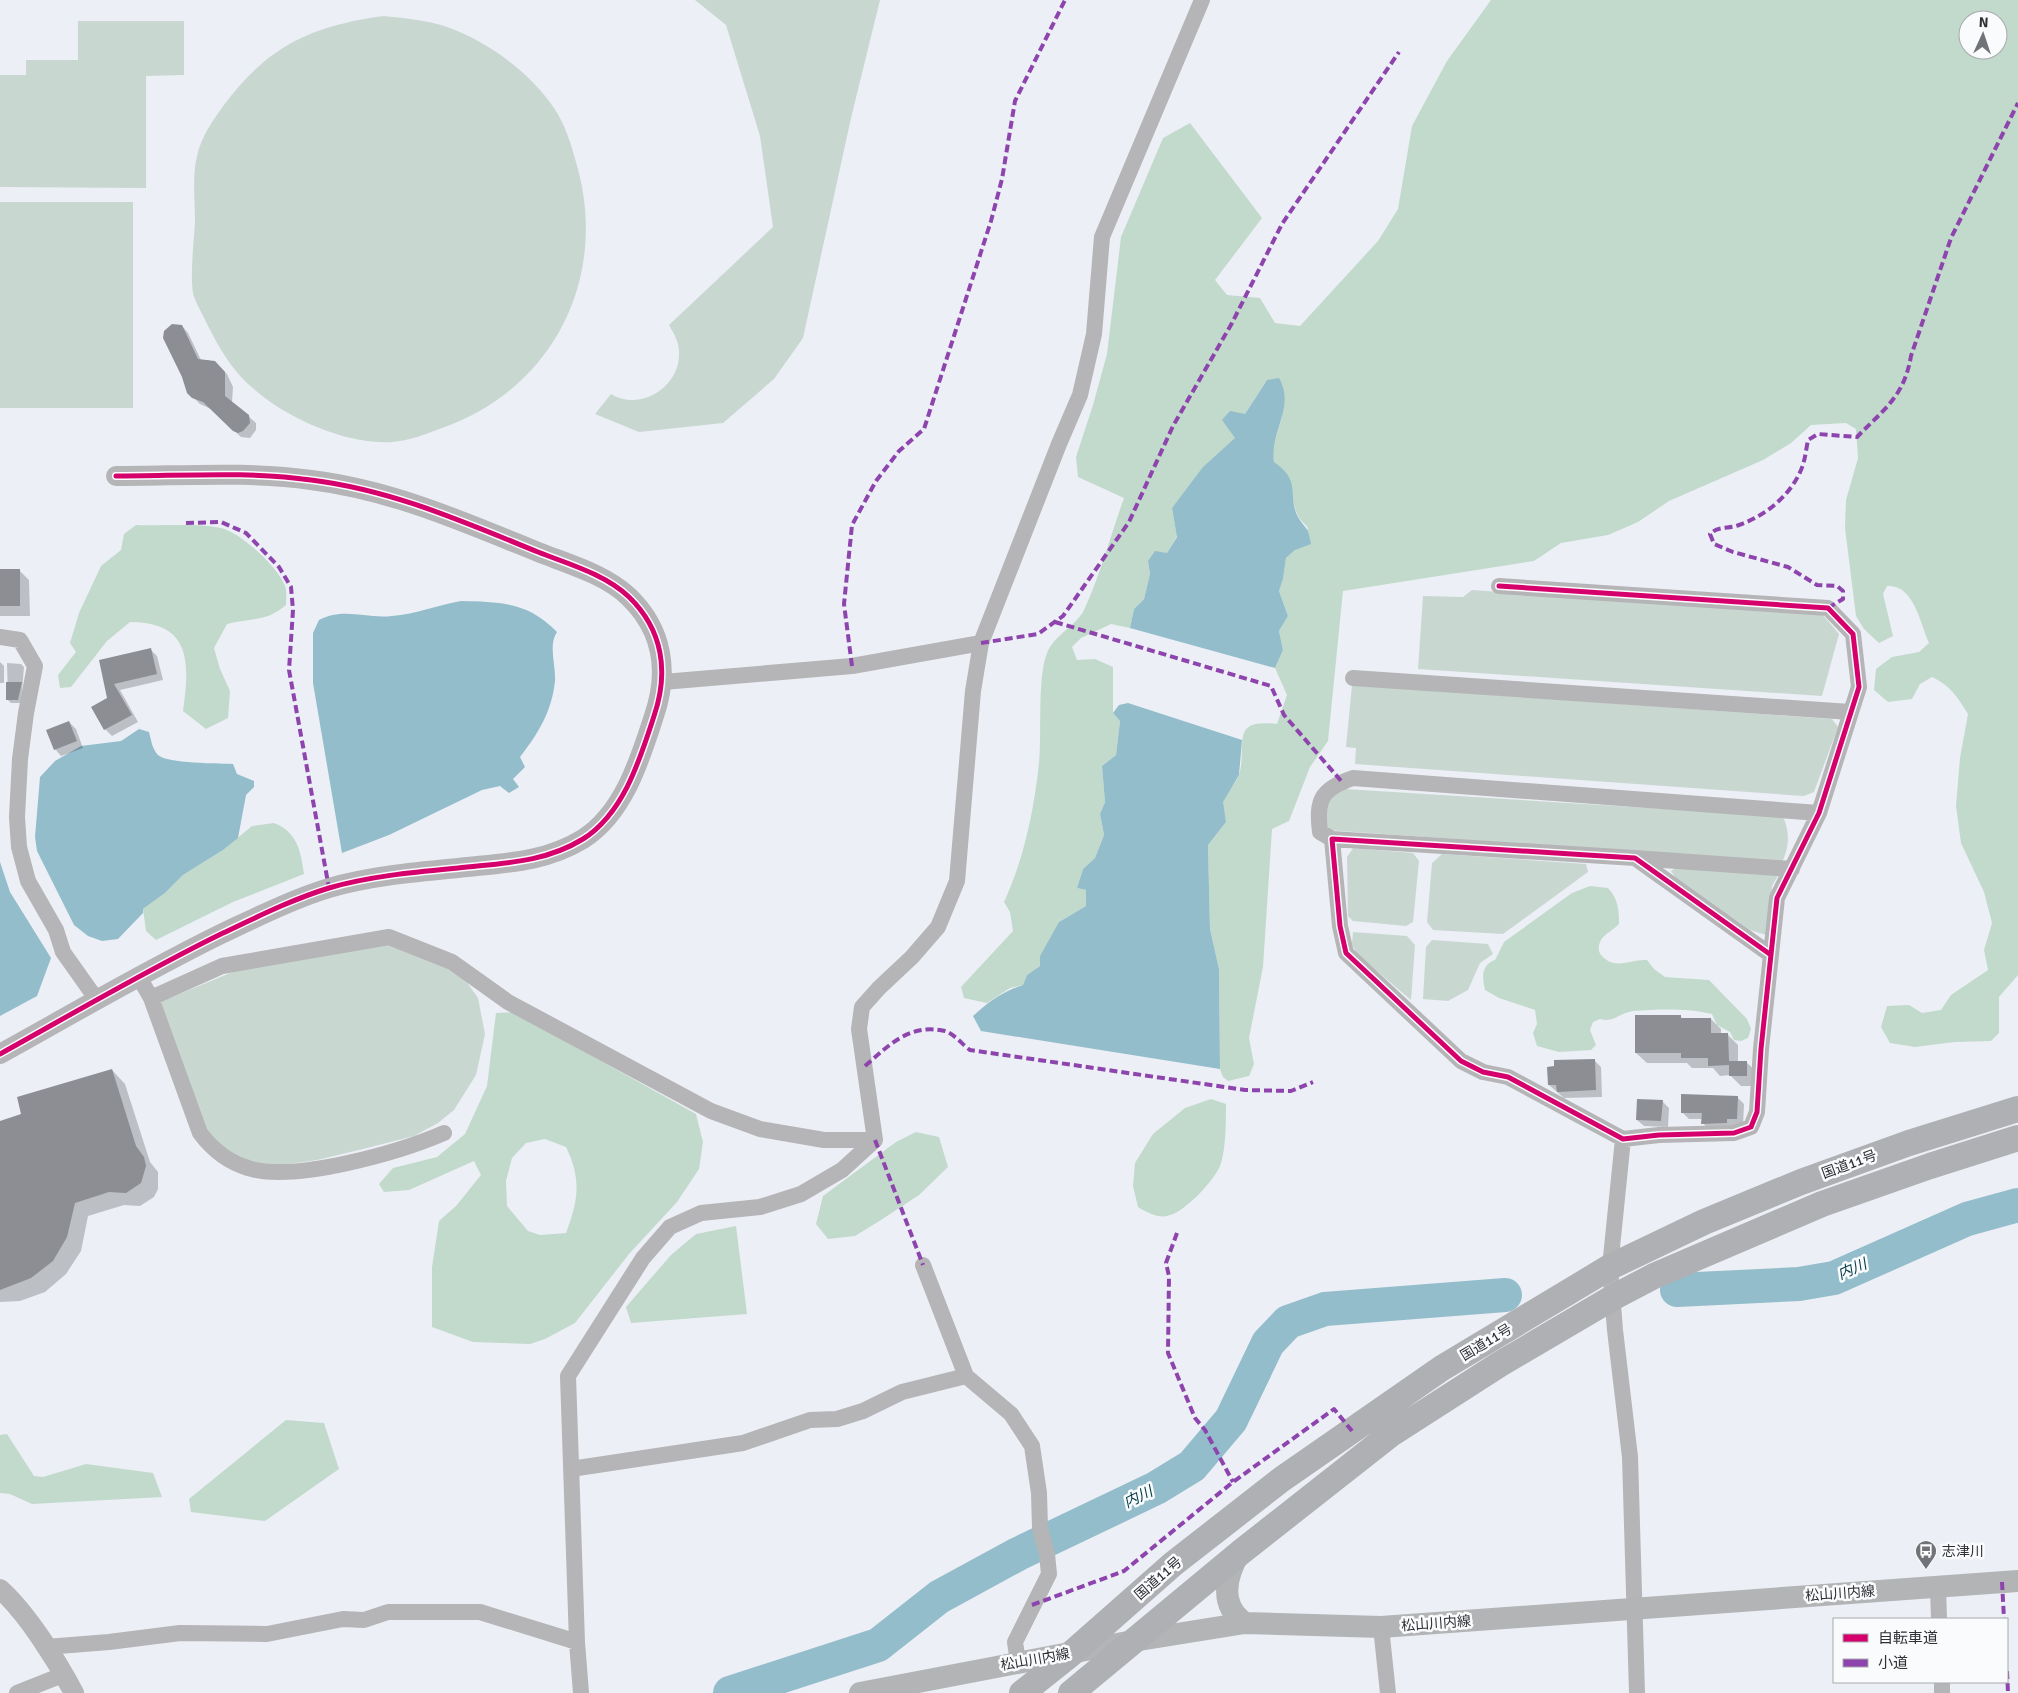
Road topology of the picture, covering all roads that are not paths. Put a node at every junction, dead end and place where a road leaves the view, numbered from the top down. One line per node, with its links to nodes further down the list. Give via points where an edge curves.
1 (1202, 0): 5 (street, via 1102,237 1094,334 1080,395)
2 (116, 476): 7 (street, via 309,479 402,499 437,511 584,570 626,594 639,608 658,643 663,662)
3 (1499, 586): 8 (street, via 1828,608 1853,634 1859,687)
4 (0, 636): 16 (street, via 20,640 35,666 26,713 17,818 19,847 28,881 56,930 63,952)
5 (981, 643): 7 (street, via 852,666); 22 (street, via 973,691 957,881 938,927 862,1007 859,1029)
6 (1353, 678): 8 (street)
7 (663, 682): 14 (street, via 654,717 626,788 603,823 584,838 542,859 396,875 329,888 254,918)
8 (1850, 712): 9 (street)
9 (1819, 813): 10 (street, via 1353,778 1335,784 1323,795 1318,811 1320,832); 12 (street)
10 (1332, 838): 11 (street); 20 (street, via 1340,926 1346,953 1461,1061 1483,1072 1508,1077)
11 (1635, 858): 12 (street); 13 (street)
12 (1792, 869): 13 (street, via 1777,898)
13 (1771, 955): 20 (street, via 1757,1112 1751,1127 1734,1133)
14 (139, 977): 15 (street); 16 (street)
15 (151, 998): 19 (street, via 200,1133 209,1145 237,1164 275,1172 316,1168 413,1146); 22 (street, via 222,966 388,936 452,962 508,1002 711,1111 769,1131 824,1140)
16 (97, 1000): 17 (street)
17 (0, 1054)
18 (2018, 1109): 24 (highway, 国道11号, via 1908,1143 1801,1182 1704,1222)
19 (444, 1133)
20 (1623, 1138): 24 (street)
21 (2018, 1138): 25 (highway, 国道11号, via 1822,1204 1654,1276)
22 (875, 1140): 27 (street, via 842,1170 801,1194 760,1207 701,1212 670,1227 643,1258 568,1376)
23 (923, 1265): 26 (street)
24 (1610, 1267): 25 (street); 39 (highway, 国道11号, via 1442,1368 1282,1479 1173,1564)
25 (1614, 1297): 28 (highway, 国道11号, via 1500,1364 1391,1434); 32 (street, via 1630,1458)
26 (966, 1376): 27 (street, via 902,1392 838,1419 810,1420 743,1443); 40 (street, via 1011,1414 1032,1446 1040,1528 1049,1574 1015,1642)
27 (571, 1469): 37 (street)
28 (1241, 1552): 34 (main road, via 1230,1574 1227,1594 1230,1608); 36 (highway, 国道11号)
29 (2018, 1581): 30 (main road, 松山川内線)
30 (1938, 1586): 32 (main road, 松山川内線); 33 (street)
31 (0, 1589): 38 (street)
32 (1634, 1608): 35 (main road, 松山川内線); 50 (street)
33 (1940, 1618)
34 (1245, 1623): 35 (main road, 松山川内線); 36 (main road, 松山川内線)
35 (1381, 1627): 49 (street)
36 (1133, 1641): 39 (main road, 松山川内線); 48 (highway, 国道11号)
37 (576, 1642): 38 (street, via 480,1612 388,1612 364,1620 343,1619 267,1634 180,1633); 45 (street)
38 (46, 1647): 41 (street)
39 (1072, 1653): 40 (main road, 松山川内線); 47 (highway, 国道11号)
40 (1018, 1662): 42 (main road, 松山川内線)
41 (64, 1674): 43 (street); 44 (street)
42 (906, 1689): 46 (main road, 松山川内線)
43 (16, 1693)
44 (74, 1693)
45 (581, 1693)
46 (860, 1693)
47 (1022, 1693)
48 (1071, 1693)
49 (1388, 1693)
50 (1637, 1693)

